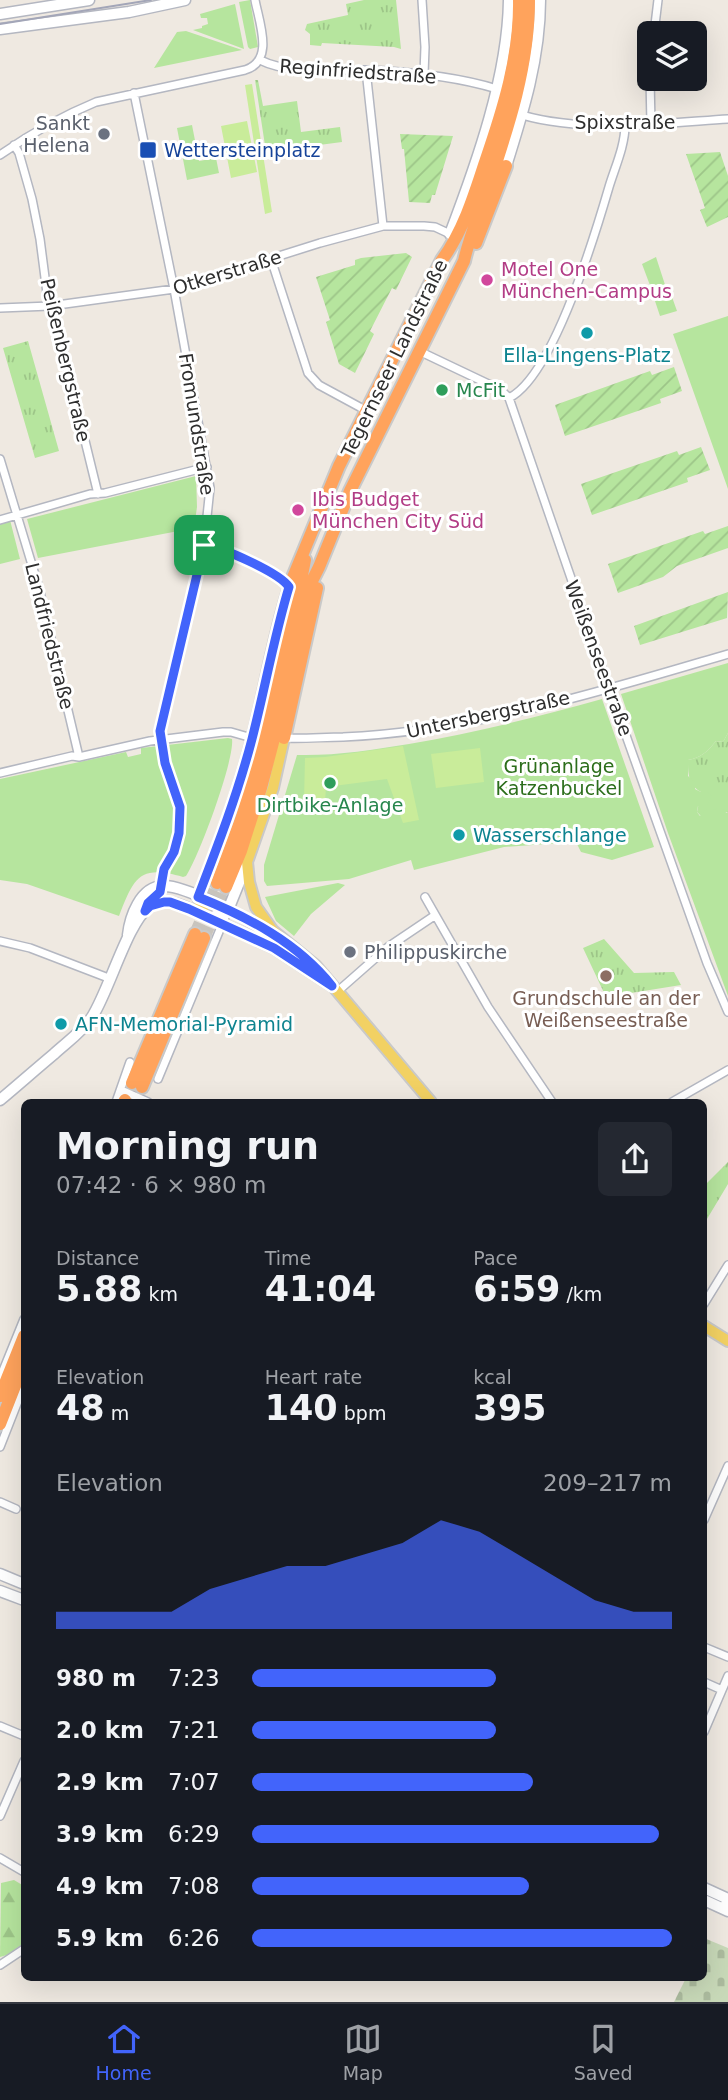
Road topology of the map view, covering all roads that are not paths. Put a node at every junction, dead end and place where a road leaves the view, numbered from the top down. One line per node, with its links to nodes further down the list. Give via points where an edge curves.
1 (89, 0): 10 (main road)
2 (185, 0): 12 (main road)
3 (256, 0): 13 (street, via 264,48)
4 (422, 0): 15 (street)
5 (509, 0): 16 (main road, Tegernseer Landstraße)
6 (519, 0): 29 (highway, Tegernseer Landstraße, via 514,57 499,119 466,216)
7 (529, 0): 30 (highway, Tegernseer Landstraße, via 519,87)
8 (540, 0): 19 (main road, via 537,50)
9 (658, 0): 11 (street)
10 (0, 14)
11 (655, 21)
12 (0, 29)
13 (260, 60): 14 (street, Reginfriedstraße, via 281,68); 18 (street, via 245,70)
14 (366, 70): 15 (street, Reginfriedstraße); 26 (street)
15 (424, 74): 16 (street, Reginfriedstraße)
16 (497, 89): 27 (main road, Tegernseer Landstraße)
17 (650, 91): 21 (street)
18 (134, 93): 23 (street, via 74,111); 31 (street, Fromundstraße)
19 (522, 115): 22 (street, Spixstraße); 25 (main road)
20 (728, 119): 21 (street, Spixstraße)
21 (651, 124): 22 (street, Spixstraße)
22 (625, 125): 35 (street, via 577,287 526,386)
23 (14, 145): 24 (street); 32 (street, Peißenbergstraße, via 32,199)
24 (0, 155)
25 (506, 166): 30 (highway, via 476,245)
26 (383, 226): 27 (street, Otkerstraße, via 435,227); 28 (street, Otkerstraße)
27 (450, 234): 29 (highway)
28 (271, 258): 31 (street, Otkerstraße); 36 (street, via 308,373 319,385)
29 (442, 260): 36 (highway, Tegernseer Landstraße)
30 (464, 261): 34 (highway, Tegernseer Landstraße)
31 (174, 289): 32 (street, Otkerstraße); 38 (street, Fromundstraße)
32 (50, 306): 33 (street, Otkerstraße); 39 (street, Peißenbergstraße)
33 (0, 308)
34 (419, 351): 35 (street); 44 (highway, Tegernseer Landstraße, via 349,491)
35 (509, 398): 47 (street, Weißenseestraße)
36 (367, 411): 43 (highway, Tegernseer Landstraße, via 329,488)
37 (0, 459): 40 (street, Landfriedstraße)
38 (207, 467): 39 (street); 42 (street, Fromundstraße, via 210,488)
39 (98, 494): 40 (street)
40 (18, 515): 41 (street); 51 (street, Landfriedstraße)
41 (0, 520)
42 (204, 545): 45 (street, via 271,573); 50 (street, Fromundstraße)
43 (306, 549): 44 (highway, via 260,753 222,885 241,851 261,788 298,625); 45 (highway)
44 (319, 567): 49 (highway)
45 (289, 587): 48 (main road)
46 (728, 654): 47 (street, Untersbergstraße)
47 (609, 687): 49 (street, Untersbergstraße, via 539,707 438,727); 68 (street, Weißenseestraße)
48 (252, 738): 50 (street, via 231,732); 55 (main road, via 226,827)
49 (285, 738): 53 (main road)
50 (161, 740): 51 (street); 54 (street, Fromundstraße, via 181,817 178,840)
51 (79, 757): 52 (street)
52 (0, 773)
53 (247, 862): 57 (main road); 65 (main road, via 256,907)
54 (161, 886): 55 (main road); 58 (street, Fromundstraße); 63 (main road, via 140,900 129,923)
55 (198, 897): 57 (main road); 60 (main road)
56 (425, 897): 59 (street)
57 (228, 910): 60 (main road); 61 (street); 65 (main road)
58 (145, 911): 60 (main road, via 170,902); 63 (main road)
59 (434, 916): 67 (street); 74 (street)
60 (207, 917): 61 (main road)
61 (223, 924): 67 (main road, via 274,948); 71 (street)
62 (200, 936): 72 (highway)
63 (128, 939): 66 (main road)
64 (0, 941): 66 (street)
65 (285, 942): 67 (main road, via 316,966)
66 (111, 979): 76 (main road, via 85,1026)
67 (335, 989): 73 (main road)
68 (728, 1012)
69 (130, 1062): 72 (street)
70 (728, 1070): 75 (street)
71 (158, 1079)
72 (127, 1094)
73 (428, 1099)
74 (550, 1099)
75 (677, 1099)
76 (0, 1100)
77 (728, 1265): 78 (street)
78 (707, 1299)
79 (707, 1328): 82 (main road)
80 (21, 1333): 84 (street)
81 (21, 1336): 86 (highway)
82 (728, 1341)
83 (21, 1371): 87 (highway)
84 (0, 1378)
85 (21, 1394): 88 (street)
86 (0, 1396)
87 (0, 1424)
88 (0, 1447)
89 (728, 1466): 92 (street)
90 (0, 1502): 91 (street)
91 (16, 1509)
92 (707, 1510)
93 (0, 1574): 94 (main road)
94 (21, 1583)
95 (0, 1591): 96 (main road)
96 (21, 1600)
97 (707, 1648): 98 (street)
98 (728, 1657)
99 (728, 1676): 101 (street)
100 (707, 1683): 101 (street)
101 (722, 1690): 102 (street)
102 (707, 1725)
103 (0, 1726): 104 (street)
104 (21, 1735)
105 (21, 1768): 106 (street)
106 (0, 1816)
107 (0, 1858): 108 (street)
108 (21, 1870)
109 (707, 1890): 111 (main road)
110 (707, 1901): 111 (main road)
111 (727, 1907)
112 (21, 1951): 113 (street)
113 (0, 1965)

